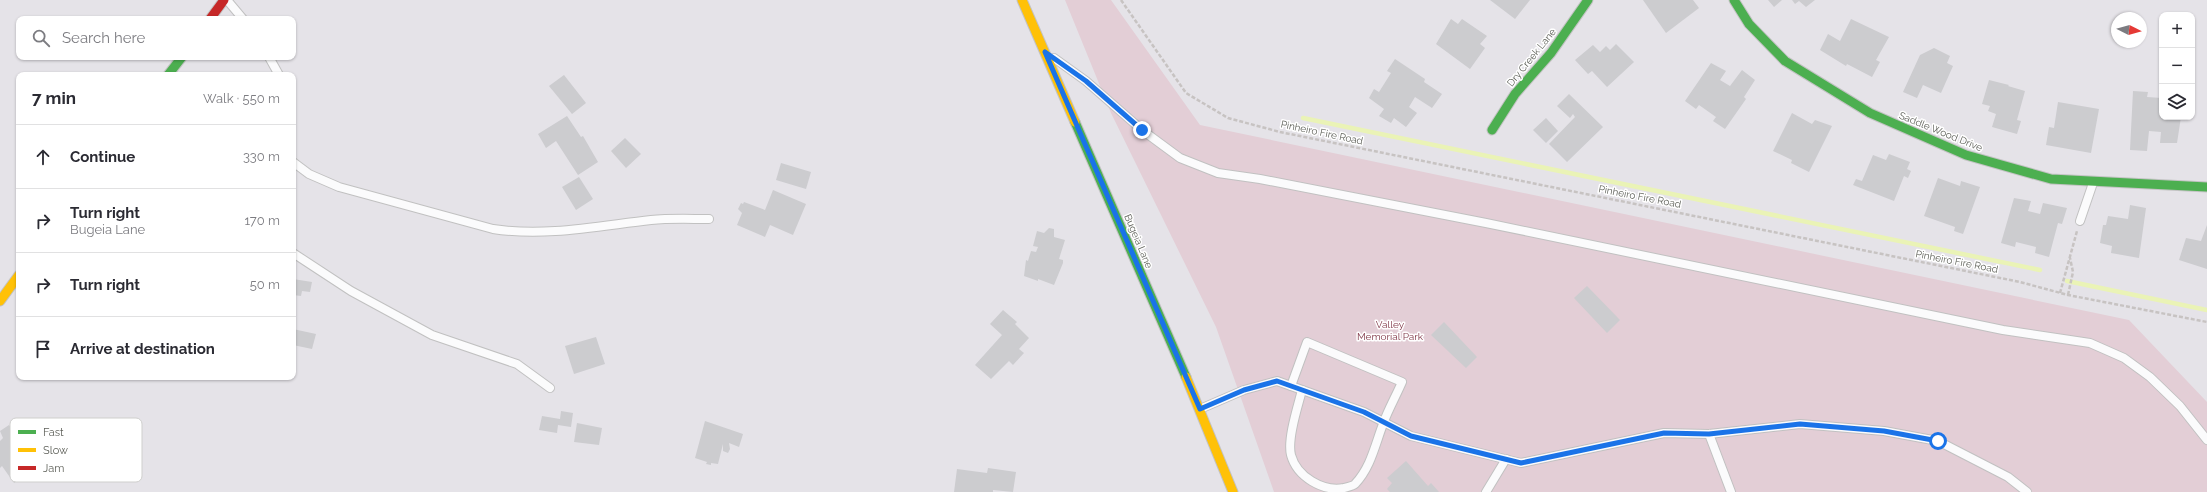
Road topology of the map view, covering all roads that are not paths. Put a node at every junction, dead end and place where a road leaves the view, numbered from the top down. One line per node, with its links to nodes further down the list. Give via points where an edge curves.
1 (226, 0): 5 (street); 6 (lane)
2 (1022, 0): 7 (street, Bugeia Lane)
3 (1588, 0): 12 (street, Dry Creek Lane, via 1551,53 1515,94)
4 (1734, 0): 14 (street, Saddle Wood Drive, via 1749,24 1784,61 1870,113 1966,155 2051,179)
5 (213, 16)
6 (240, 16)
7 (1045, 52): 24 (street, Bugeia Lane); 27 (lane, via 1086,81 1142,130 1180,158 1218,173 1478,222 2003,330 2090,343 2124,358 2150,377 2180,406)
8 (180, 60): 10 (street)
9 (271, 60): 11 (lane)
10 (170, 72)
11 (277, 72)
12 (1492, 130)
13 (296, 164): 16 (lane, via 309,174 339,187 515,233 570,231 653,220)
14 (2093, 182): 15 (street, Saddle Wood Drive); 17 (lane)
15 (2207, 187)
16 (709, 219)
17 (2080, 221)
18 (296, 255): 22 (lane, via 351,291 432,334 517,364)
19 (16, 279): 20 (street)
20 (0, 301)
21 (1291, 386): 23 (lane); 24 (lane, via 1277,381 1244,390); 25 (lane, via 1307,342 1313,344 1402,382)
22 (550, 388)
23 (1302, 390): 25 (lane, via 1364,412); 29 (lane, via 1292,434 1291,455 1302,474)
24 (1200, 409): 30 (street, Bugeia Lane)
25 (1384, 422): 28 (lane, via 1411,436); 29 (lane, via 1369,466 1354,485 1338,491)
26 (1709, 434): 28 (lane, via 1664,433 1521,463); 32 (lane); 33 (lane, via 1800,424 1884,431 1930,439 2008,477)
27 (2207, 440)
28 (1506, 459): 31 (lane)
29 (1326, 491)
30 (1233, 492)
31 (1486, 492)
32 (1731, 492)
33 (2027, 492)

